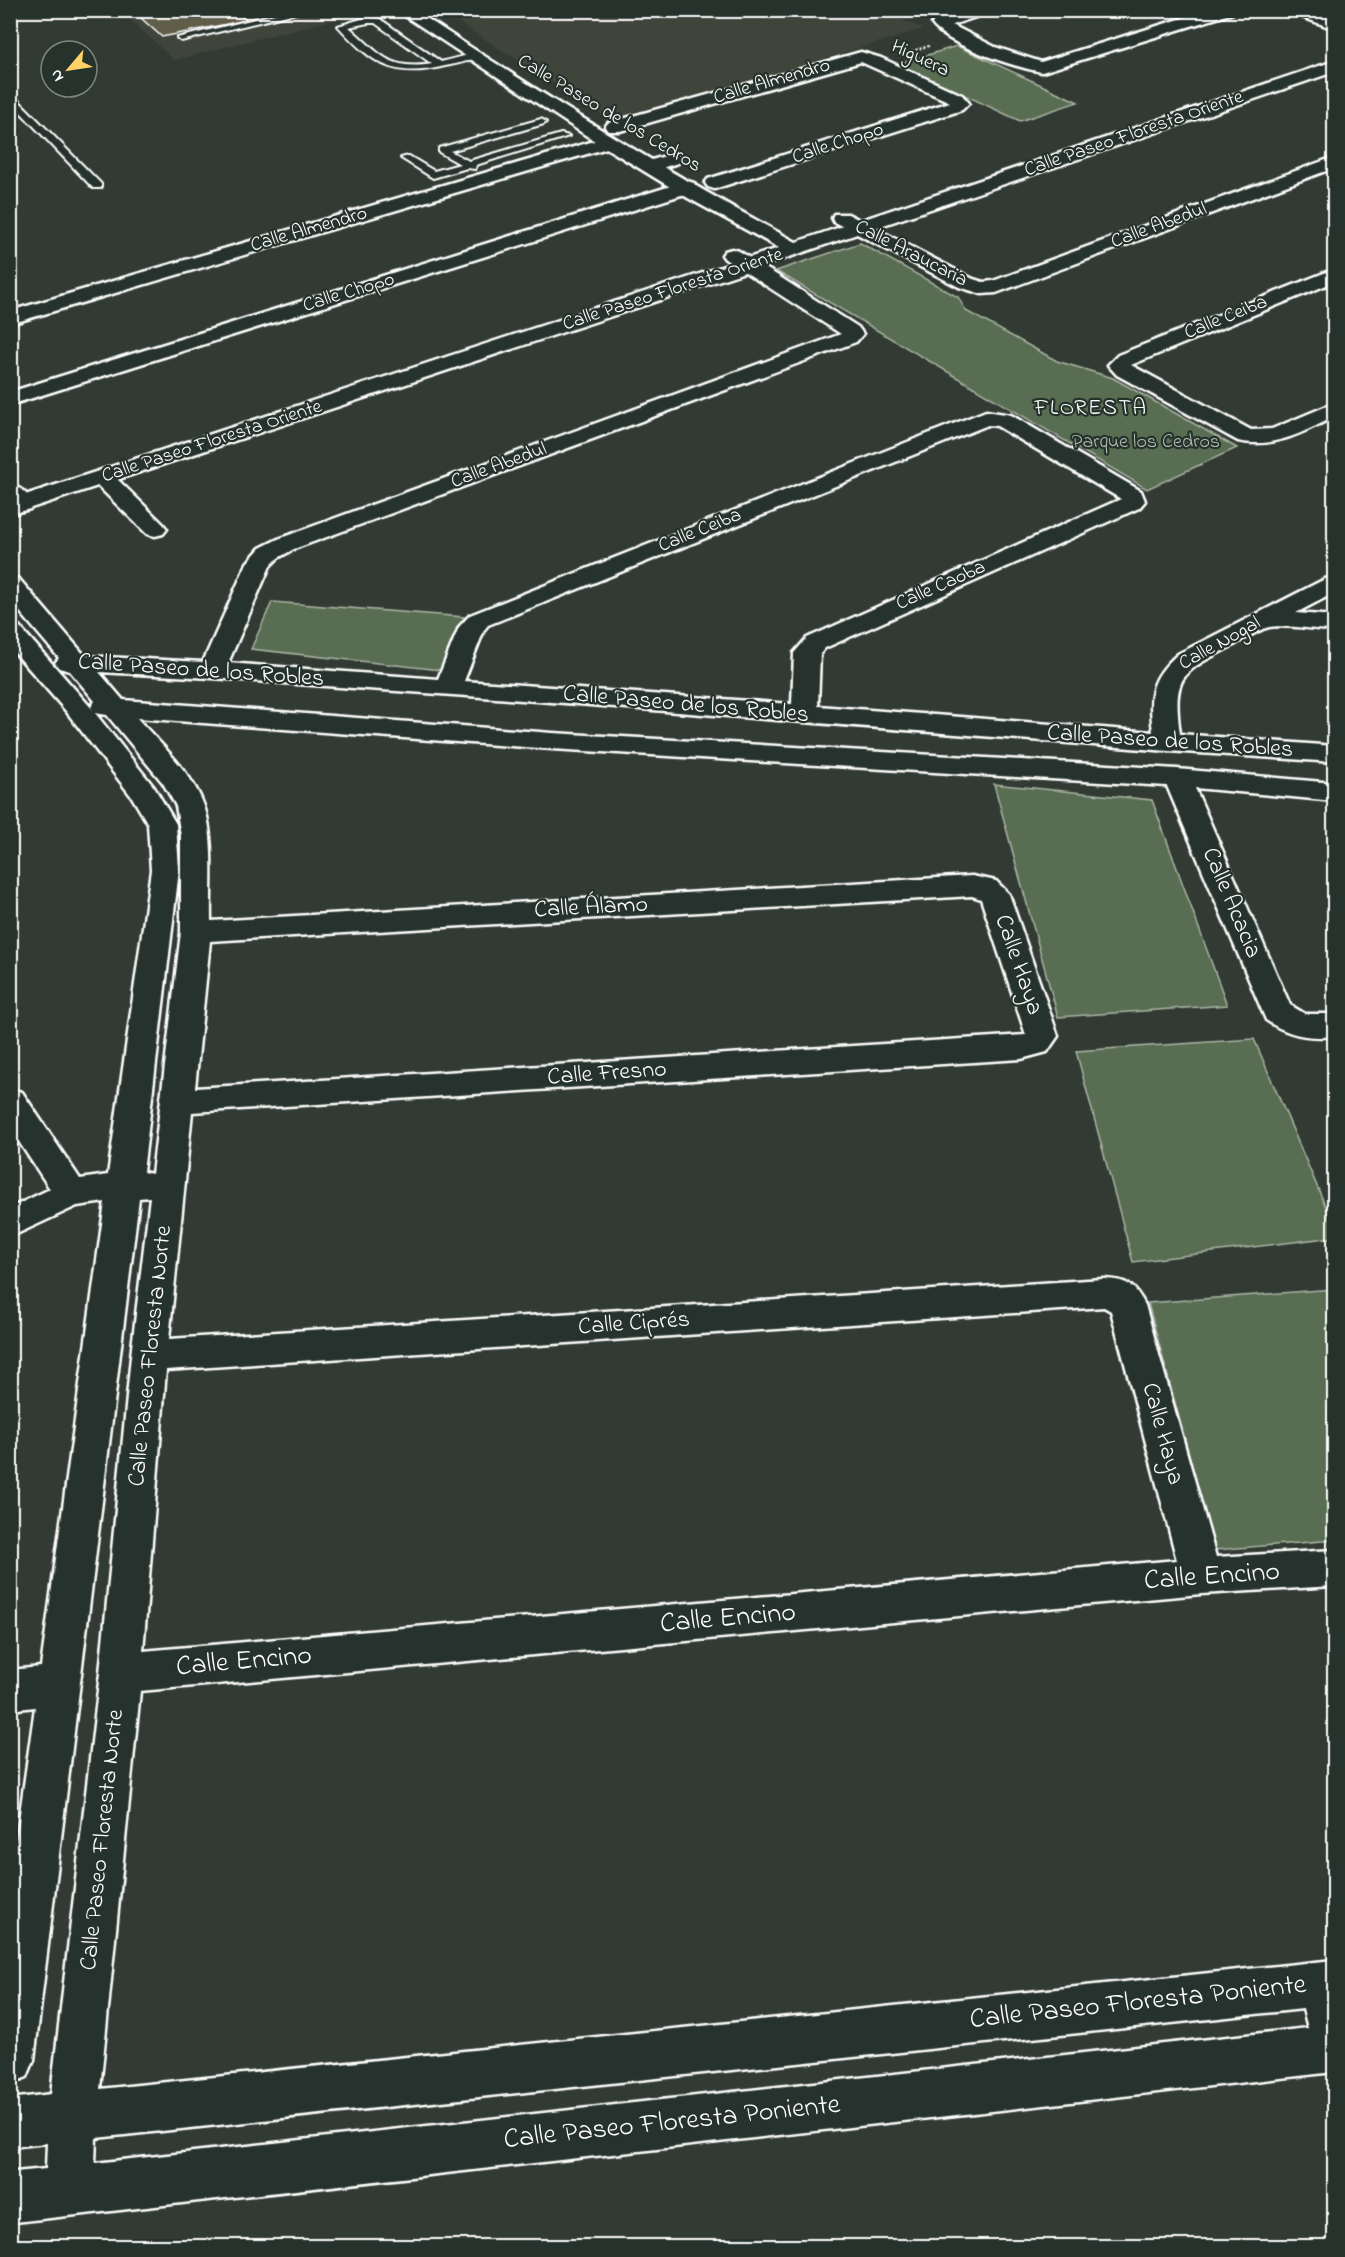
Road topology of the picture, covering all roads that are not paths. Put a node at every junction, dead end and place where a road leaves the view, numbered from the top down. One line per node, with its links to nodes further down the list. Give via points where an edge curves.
1 (304, 10): 10 (lane)
2 (403, 10): 12 (street, Calle Paseo de los Cedros)
3 (430, 10): 20 (street, Calle Paseo de los Cedros)
4 (982, 10): 5 (street, via 940,24 1023,64 1035,66 1048,66)
5 (1227, 10)
6 (1297, 10): 9 (street)
7 (1326, 10): 8 (street)
8 (1335, 13)
9 (1335, 24)
10 (181, 38)
11 (1335, 55): 19 (street, Calle Paseo Floresta Oriente)
12 (472, 57): 14 (lane); 20 (street, Calle Paseo de los Cedros)
13 (868, 59): 17 (street, Higuera); 20 (street, Calle Almendro)
14 (438, 64): 14 (lane, via 377,21 342,26 393,67 405,70)
15 (1335, 67): 19 (street, Calle Paseo Floresta Oriente)
16 (10, 95): 29 (lane)
17 (960, 103): 28 (street, Calle Chopo)
18 (541, 122): 25 (lane, via 442,150)
19 (1147, 123): 32 (street, Calle Paseo Floresta Oriente)
20 (611, 135): 23 (street, Calle Paseo de los Cedros); 26 (street, Calle Paseo de los Cedros); 27 (street, Calle Almendro)
21 (564, 136): 25 (lane)
22 (406, 158): 25 (lane, via 434,175)
23 (672, 159): 26 (street); 28 (street, Calle Paseo de los Cedros)
24 (1335, 162): 36 (street, Calle Abedul)
25 (467, 164): 27 (lane)
26 (651, 166): 30 (street, Calle Paseo de los Cedros)
27 (489, 177): 37 (street, Calle Almendro)
28 (714, 183): 31 (street, Calle Paseo de los Cedros)
29 (97, 186)
30 (687, 187): 33 (street, Calle Paseo de los Cedros); 39 (street, Calle Chopo)
31 (733, 194)
32 (850, 223): 33 (street, Calle Paseo Floresta Oriente); 36 (street, Calle Araucaria, via 966,284)
33 (793, 237): 34 (street, Calle Paseo Floresta Oriente)
34 (740, 260): 38 (street, Calle Paseo Floresta Oriente); 52 (street, Calle Abedul, via 853,334 269,553 259,563)
35 (1335, 275): 40 (street, Calle Ceiba, via 1125,359 1119,365 1258,439)
36 (982, 288)
37 (10, 318)
38 (498, 340): 42 (street, Calle Paseo Floresta Oriente); 43 (street, Calle Paseo Floresta Oriente)
39 (10, 399)
40 (1335, 409)
41 (993, 417): 53 (street, Calle Ceiba, via 479,620 472,627); 57 (street, Calle Caoba, via 1013,425 1134,499 816,643 807,653)
42 (103, 478): 43 (street, Calle Paseo Floresta Oriente); 44 (street)
43 (13, 498)
44 (155, 529)
45 (10, 584): 51 (street, Calle Paseo Floresta Norte)
46 (1335, 584): 47 (street, Calle Nogal)
47 (1265, 619): 48 (street); 59 (street, Calle Nogal, via 1173,669 1163,692)
48 (1335, 623)
49 (10, 631): 50 (street, Calle Paseo Floresta Norte)
50 (37, 660): 51 (street, Calle Paseo de los Robles); 55 (street, Calle Paseo Floresta Norte)
51 (79, 664): 52 (street, Calle Paseo de los Robles); 56 (street, Calle Paseo Floresta Norte)
52 (212, 670): 53 (street, Calle Paseo de los Robles)
53 (448, 688): 54 (street, Calle Paseo de los Robles)
54 (565, 695): 57 (street, Calle Paseo de los Robles); 58 (street)
55 (75, 705): 56 (street, Calle Paseo de los Robles); 70 (street, Calle Paseo Floresta Norte, via 144,793 162,824 165,870)
56 (118, 708): 58 (street, Calle Paseo de los Robles); 64 (street, Calle Paseo Floresta Norte, via 175,779 190,806 195,836)
57 (805, 714): 59 (street, Calle Paseo de los Robles)
58 (552, 741): 61 (street, Calle Paseo de los Robles)
59 (1168, 743): 60 (street, Calle Paseo de los Robles)
60 (1335, 754)
61 (1177, 778): 62 (street, Calle Paseo de los Robles); 65 (street, Calle Acacia, via 1277,1011 1290,1022 1307,1027)
62 (1335, 792)
63 (986, 888): 64 (street, Calle Álamo, via 960,886); 66 (street, Calle Haya, via 994,894 1042,1036)
64 (196, 932): 68 (street, Calle Paseo Floresta Norte)
65 (1335, 1025)
66 (1036, 1044): 68 (street, Calle Fresno)
67 (10, 1101): 71 (street)
68 (177, 1101): 69 (street, Calle Paseo Floresta Norte)
69 (169, 1184): 70 (street); 74 (street, Calle Paseo Floresta Norte)
70 (125, 1185): 71 (street); 78 (street, Calle Paseo Floresta Norte)
71 (71, 1194): 72 (street)
72 (10, 1224)
73 (1118, 1294): 74 (street, Calle Ciprés); 76 (street, Calle Haya, via 1127,1305)
74 (149, 1356): 77 (street, Calle Paseo Floresta Norte)
75 (1335, 1568): 76 (street, Calle Encino)
76 (1201, 1576): 77 (street, Calle Encino)
77 (121, 1672): 84 (street, Calle Paseo Floresta Norte)
78 (57, 1685): 79 (street); 83 (street, Calle Paseo Floresta Norte)
79 (10, 1690)
80 (1327, 1983): 81 (street); 84 (street, Calle Paseo Floresta Poniente)
81 (1335, 2037)
82 (1335, 2049): 86 (street, Calle Paseo Floresta Poniente)
83 (10, 2060)
84 (73, 2115): 85 (street, Calle Paseo Floresta Poniente); 86 (street, Calle Paseo Floresta Norte)
85 (10, 2123)
86 (69, 2191): 87 (street, Calle Paseo Floresta Poniente, via 15,2198)
87 (10, 2195)

